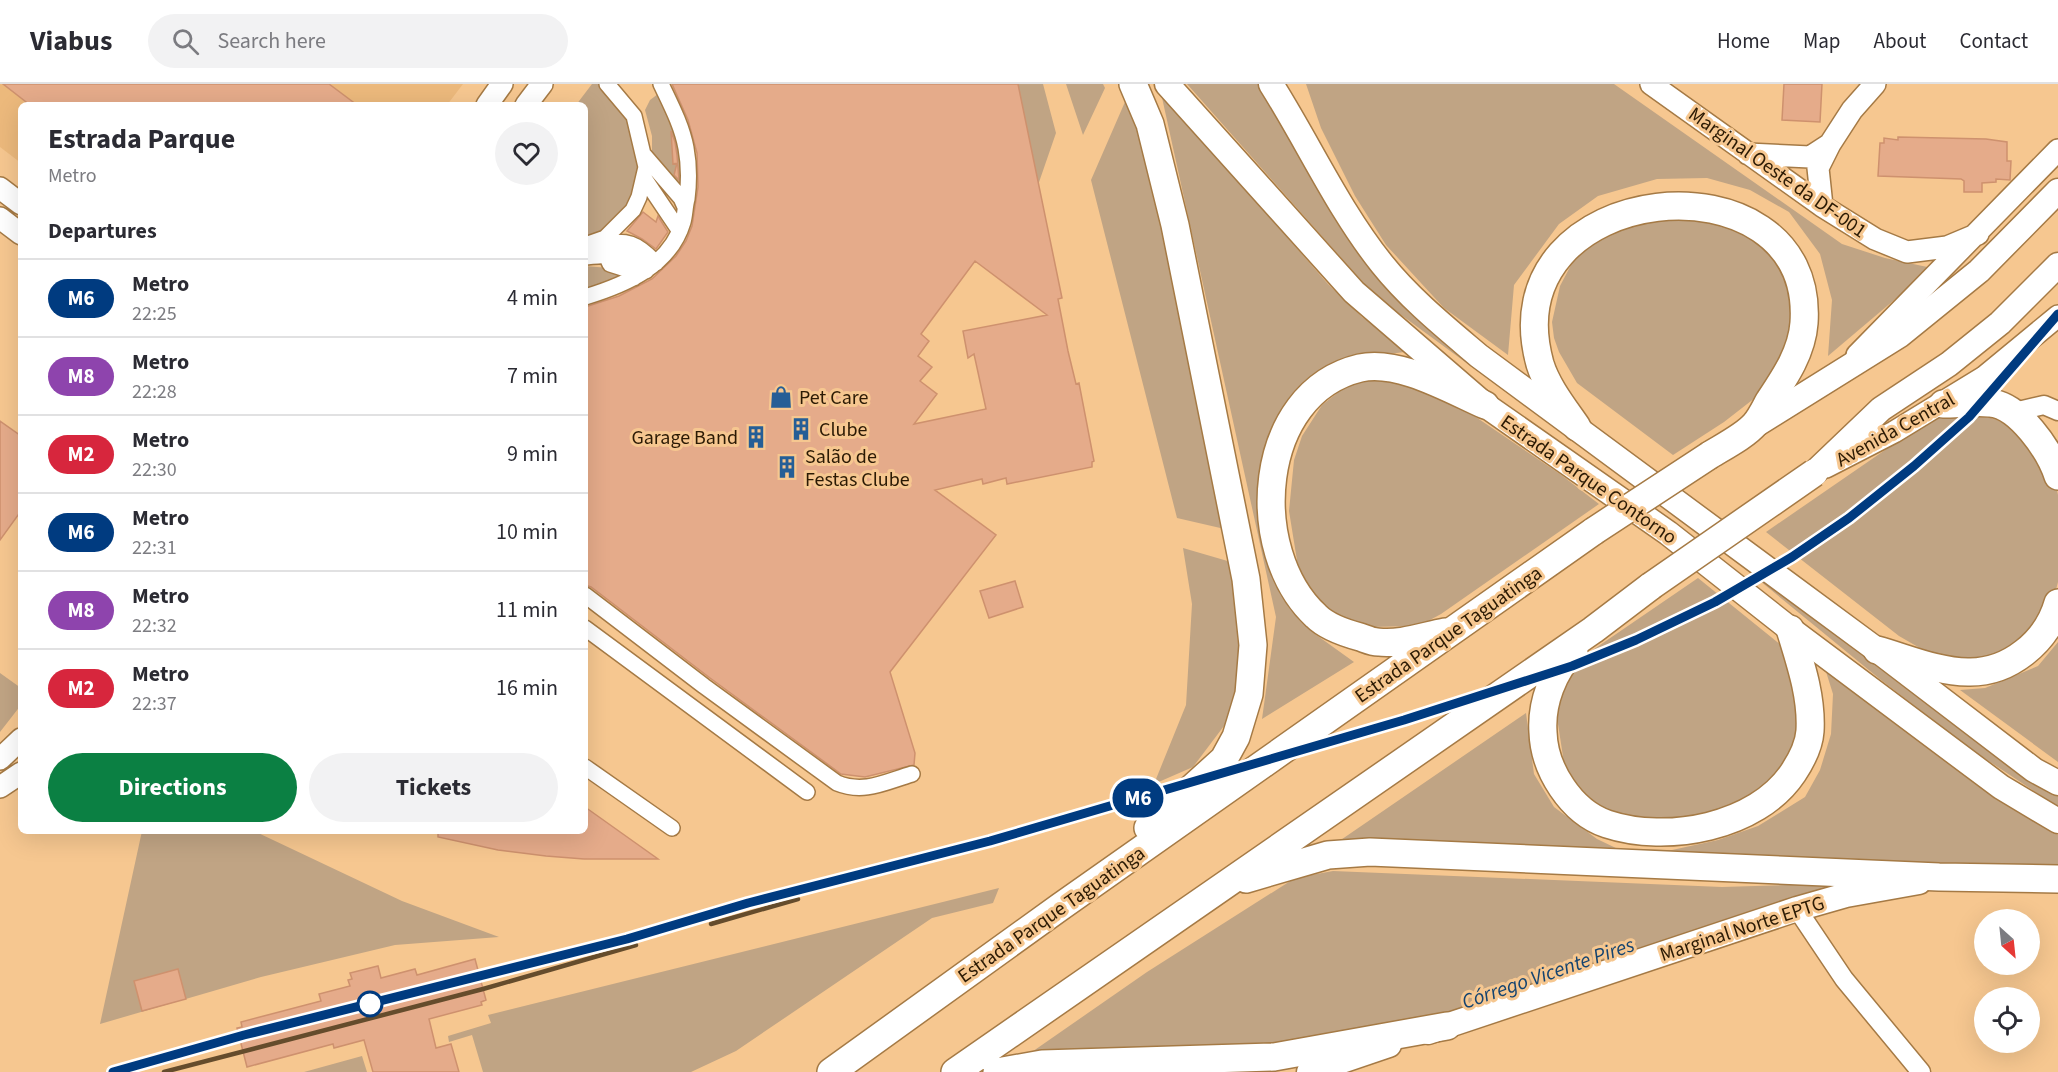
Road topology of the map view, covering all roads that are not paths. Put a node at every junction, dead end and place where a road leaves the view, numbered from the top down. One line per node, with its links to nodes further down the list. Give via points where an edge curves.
1 (502, 84): 11 (main road)
2 (542, 84): 12 (main road)
3 (607, 84): 17 (street, via 634,116)
4 (661, 84): 23 (street, via 687,149 688,186)
5 (1133, 84): 62 (highway, via 1150,124 1175,225 1246,579 1253,645 1250,684 1236,737 1224,759)
6 (1167, 84): 35 (main road, Estrada Parque Contorno, via 1354,292)
7 (1271, 84): 13 (main road, Estrada Parque Contorno)
8 (1287, 84): 13 (main road)
9 (1651, 84): 16 (main road, Marginal Oeste da DF-001)
10 (1875, 84): 14 (main road)
11 (489, 102)
12 (528, 102)
13 (1295, 122): 39 (main road, Estrada Parque Contorno, via 1339,203 1383,265 1479,356)
14 (1830, 144): 16 (main road, via 1810,157); 21 (main road, via 1818,168)
15 (2058, 150): 25 (main road)
16 (1748, 154): 21 (main road, Marginal Oeste da DF-001)
17 (644, 166): 23 (street); 23 (street, via 681,198); 26 (street, via 635,206 628,218 605,238)
18 (0, 188): 20 (main road)
19 (2058, 191): 33 (main road, Estrada Parque Taguatinga, via 1979,271 1900,335)
20 (18, 202)
21 (1822, 206): 25 (main road, Marginal Oeste da DF-001, via 1875,239 1906,252 1947,247)
22 (0, 218): 24 (main road)
23 (682, 220): 30 (street, via 669,248)
24 (18, 232)
25 (1978, 234): 33 (main road)
26 (588, 245)
27 (588, 246): 30 (street, via 617,241 641,247)
28 (588, 257): 30 (street, via 606,255 610,264)
29 (2058, 265): 40 (main road, via 2000,323 1949,364 1881,409)
30 (645, 271): 31 (street, via 615,288)
31 (588, 296)
32 (2058, 316): 34 (main road, Avenida Central, via 1984,377)
33 (1844, 368): 38 (main road, Estrada Parque Taguatinga)
34 (1943, 404): 37 (highway, via 1992,402); 40 (main road, Avenida Central)
35 (1485, 405): 44 (main road, Estrada Parque Contorno, via 1668,534); 46 (highway, via 1421,376 1393,368 1362,367 1332,378 1304,401 1287,427 1277,453 1270,497 1274,537 1288,578 1317,618 1342,632 1378,642)
36 (2058, 411): 37 (street, via 2043,405)
37 (2014, 412): 41 (highway, via 2038,439)
38 (1754, 426): 39 (highway, via 1791,366 1803,336 1805,307 1799,278 1784,249 1760,227 1731,214 1694,207 1651,208 1618,216 1581,235 1554,262 1538,291 1533,327 1541,366); 46 (highway, Estrada Parque Taguatinga, bridge, via 1594,531)
39 (1577, 427): 48 (main road, Estrada Parque Contorno)
40 (1814, 473): 47 (highway, bridge)
41 (2058, 476)
42 (588, 597): 52 (street, via 837,783 850,788 868,787)
43 (2058, 603): 48 (highway, via 2038,640 2019,658 1993,669 1968,672)
44 (1790, 629): 47 (highway, via 1810,708 1810,734 1802,759 1770,800 1745,815 1711,826 1673,831 1638,831 1606,824 1589,815 1573,802 1555,777 1543,747 1542,717 1550,688 1565,659); 57 (main road, Estrada Parque Contorno, via 2001,787)
45 (588, 630): 56 (street)
46 (1455, 630): 62 (highway, Estrada Parque Taguatinga)
47 (1593, 630): 61 (highway)
48 (1878, 650): 54 (main road, Estrada Parque Contorno, via 2034,770)
49 (18, 742): 50 (main road)
50 (0, 759)
51 (588, 769): 58 (street)
52 (912, 774)
53 (18, 775): 55 (main road)
54 (2058, 783)
55 (0, 787)
56 (807, 792)
57 (2058, 821)
58 (672, 828)
59 (1939, 877): 60 (highway); 61 (highway, via 1370,852 1328,855); 63 (main road, Marginal Norte EPTG)
60 (2058, 879)
61 (1220, 888): 66 (highway)
62 (1060, 907): 65 (highway, Estrada Parque Taguatinga)
63 (1797, 909): 64 (main road, Marginal Norte EPTG); 69 (street, via 1844,979)
64 (1447, 1026): 67 (highway, via 1274,1057 1042,1064); 68 (main road, Marginal Norte EPTG)
65 (831, 1072)
66 (955, 1072)
67 (997, 1072)
68 (1309, 1072)
69 (1921, 1072)

